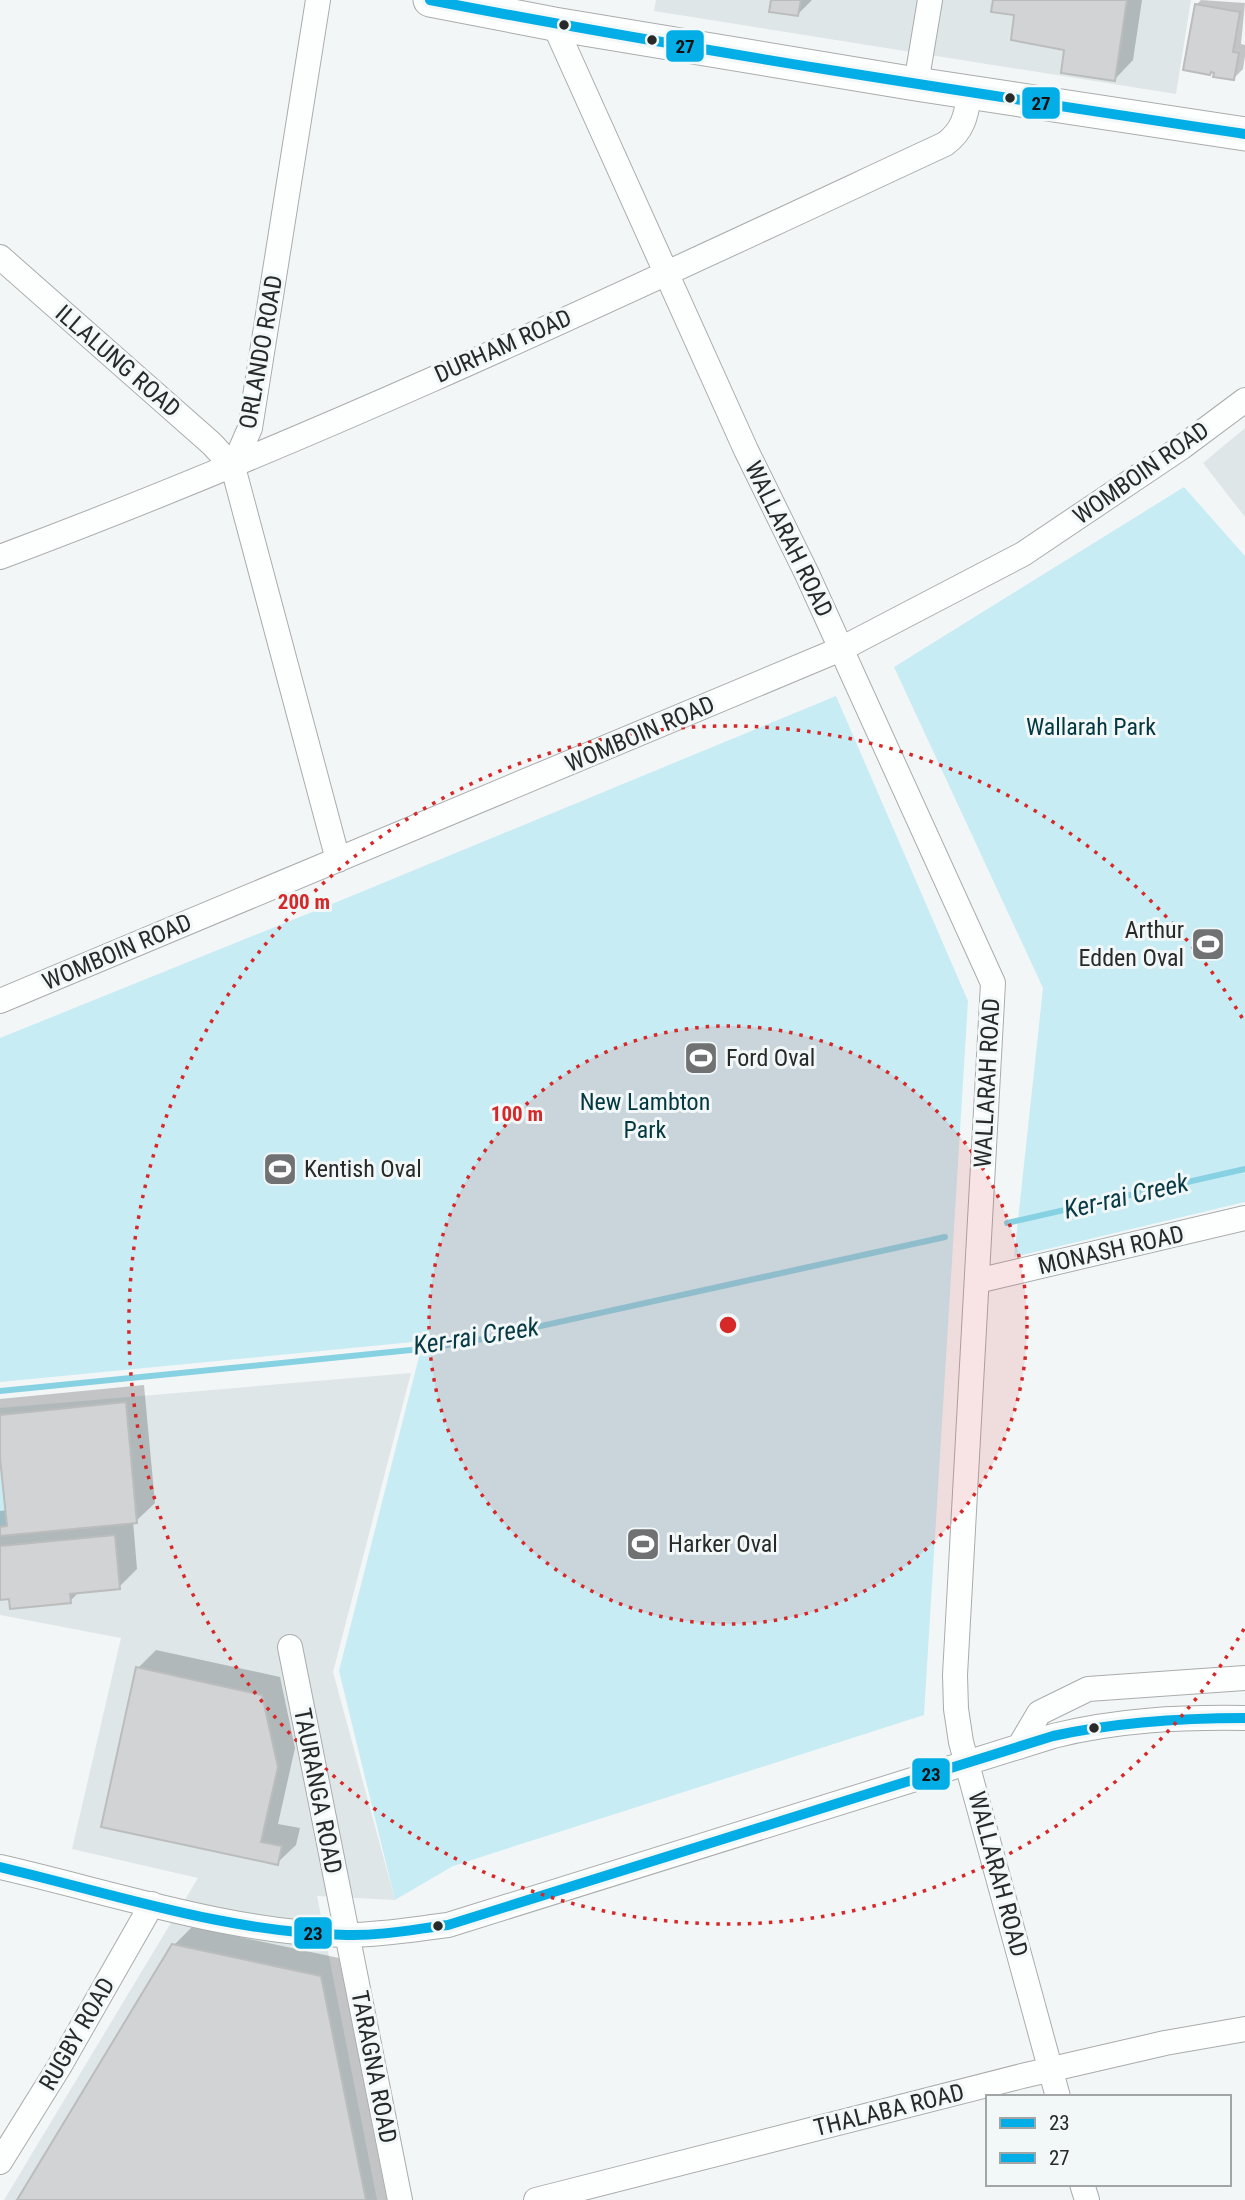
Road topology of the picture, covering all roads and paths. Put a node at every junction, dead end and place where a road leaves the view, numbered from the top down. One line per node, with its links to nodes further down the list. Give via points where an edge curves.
1 (318, 0): 11 (street, ORLANDO ROAD, via 250,428)
2 (430, 0): 4 (street)
3 (930, 0): 5 (street)
4 (554, 24): 5 (street); 9 (street, WALLARAH ROAD)
5 (916, 85): 6 (street)
6 (970, 92): 7 (street); 9 (street, DURHAM ROAD, via 965,121 945,144)
7 (1245, 134)
8 (0, 257): 11 (street, ILLALUNG ROAD)
9 (668, 273): 11 (street, DURHAM ROAD); 13 (street, WALLARAH ROAD)
10 (1245, 400): 13 (street, WOMBOIN ROAD, via 1023,554)
11 (233, 467): 12 (street, DURHAM ROAD); 14 (street)
12 (0, 557)
13 (841, 649): 14 (street, WOMBOIN ROAD); 17 (street, WALLARAH ROAD, via 993,983)
14 (338, 860): 15 (street, WOMBOIN ROAD)
15 (0, 1001)
16 (1245, 1218): 17 (street, MONASH ROAD)
17 (977, 1281): 22 (street, WALLARAH ROAD, via 955,1688)
18 (290, 1647): 25 (street, TAURANGA ROAD)
19 (1245, 1678): 21 (street, via 1088,1689 1039,1713)
20 (1245, 1718): 21 (street, via 1126,1721)
21 (1019, 1747): 22 (street)
22 (967, 1763): 25 (street, via 448,1925); 27 (street, WALLARAH ROAD)
23 (0, 1867): 24 (street)
24 (152, 1904): 25 (street, via 234,1922); 29 (street, RUGBY ROAD)
25 (347, 1935): 30 (street, TARAGNA ROAD)
26 (1245, 2029): 27 (street, THALABA ROAD)
27 (1051, 2070): 28 (street, WALLARAH ROAD); 31 (street, THALABA ROAD)
28 (1057, 2095)
29 (0, 2162)
30 (400, 2200)
31 (536, 2200)

